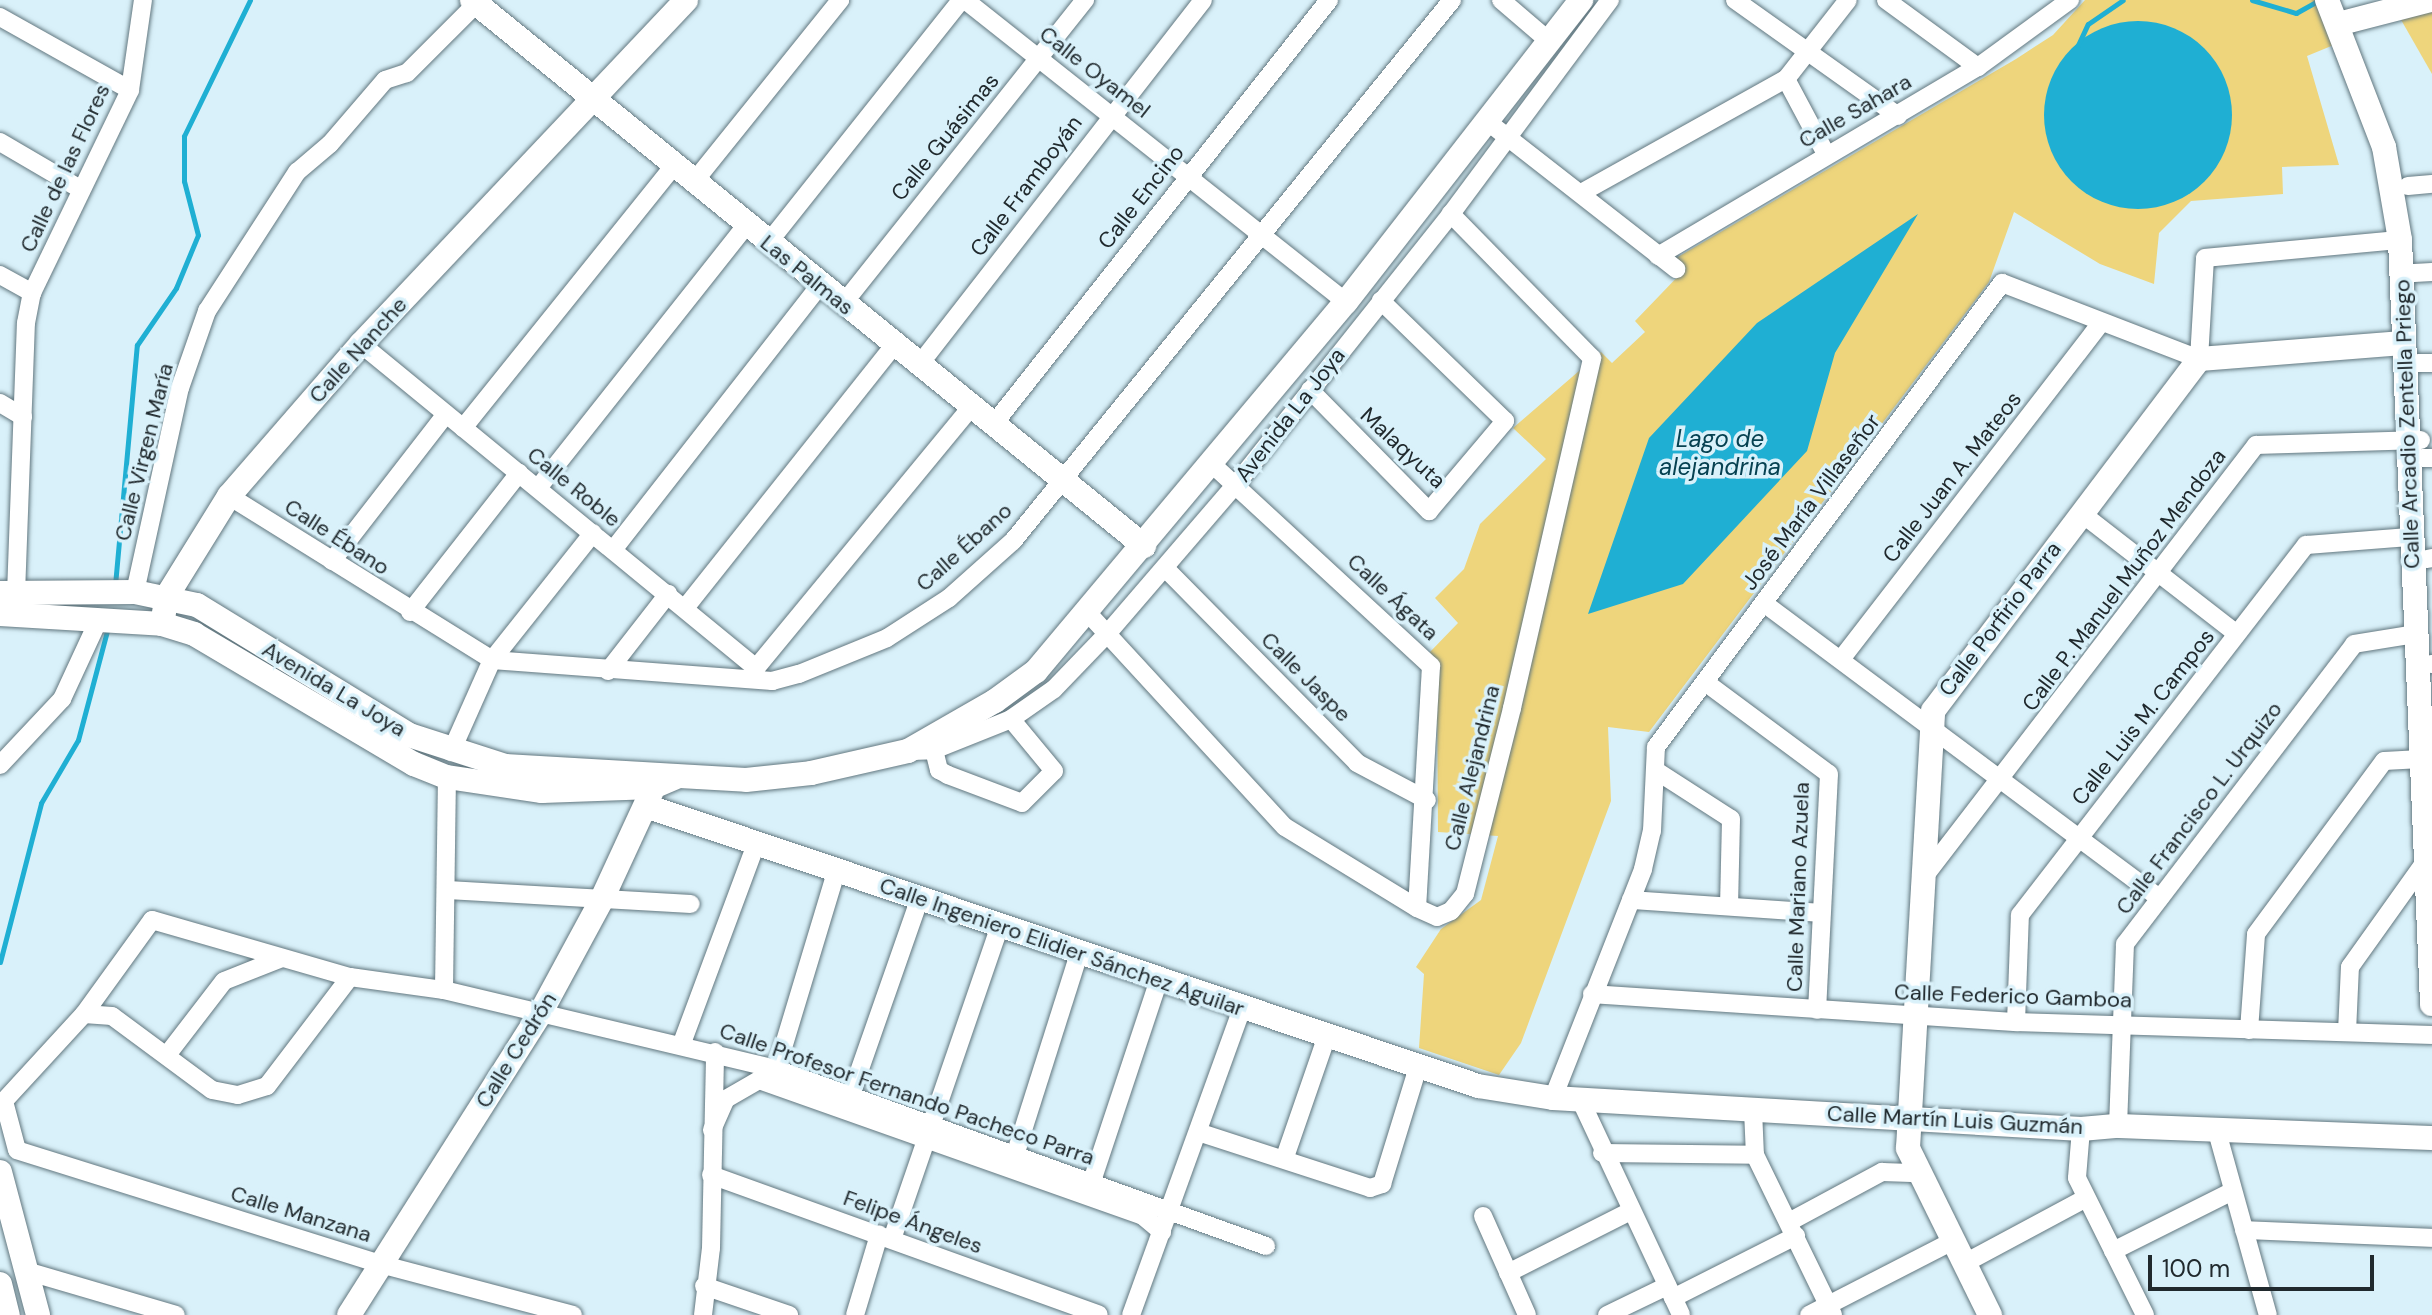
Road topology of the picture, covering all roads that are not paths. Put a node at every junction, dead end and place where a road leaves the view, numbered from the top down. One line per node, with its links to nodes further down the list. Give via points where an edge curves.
1 (143, 0): 27 (street, Calle de las Flores)
2 (686, 0): 28 (street, Calle Nanche)
3 (840, 0): 37 (street)
4 (963, 0): 24 (street, Calle Oyamel); 45 (street)
5 (1085, 0): 24 (street, Calle Guásimas)
6 (1203, 0): 29 (street, Calle Framboyán)
7 (1329, 0): 36 (street, Calle Encino)
8 (1452, 0): 43 (street, Calle Ébano)
9 (1501, 0): 22 (street)
10 (1581, 0): 22 (street, Avenida La Joya)
11 (1610, 0): 32 (street, Avenida La Joya)
12 (1735, 0): 23 (street)
13 (1848, 0): 23 (street)
14 (1886, 0): 25 (street)
15 (2039, 0): 19 (street)
16 (2327, 0): 20 (street, Calle Arcadio Zentella Priego)
17 (2431, 0): 20 (street, via 2388,11)
18 (476, 1): 28 (street, Las Palmas); 86 (street, Calle Virgen María, via 407,73 385,80 330,144 297,172 207,311)
19 (2062, 6): 25 (street, Calle Sahara)
20 (2343, 14): 38 (street, Calle Arcadio Zentella Priego); 44 (street, Calle Arcadio Zentella Priego, via 2393,177)
21 (0, 17): 27 (street)
22 (1550, 42): 31 (street, Avenida La Joya)
23 (1810, 52): 26 (street); 30 (street)
24 (1038, 58): 29 (street, Calle Oyamel); 54 (street, Calle Guásimas)
25 (1978, 67): 30 (street, Calle Sahara)
26 (1786, 79): 34 (street); 40 (street)
27 (130, 90): 39 (street, Calle de las Flores)
28 (593, 102): 35 (street, Las Palmas); 57 (street, Calle Nanche)
29 (1110, 115): 36 (street, Calle Oyamel); 61 (street, Calle Framboyán)
30 (1898, 116): 34 (street, Calle Sahara)
31 (1488, 122): 32 (street); 53 (street, Avenida La Joya)
32 (1510, 137): 40 (street); 41 (street, Avenida La Joya)
33 (0, 142): 39 (street)
34 (1826, 154): 46 (street, Calle Sahara)
35 (673, 167): 37 (street, Las Palmas); 68 (street)
36 (1188, 176): 43 (street, Calle Oyamel); 67 (street, Calle Encino)
37 (693, 183): 42 (street, Las Palmas)
38 (2420, 185): 48 (street, Calle Arcadio Zentella Priego)
39 (80, 189): 51 (street, Calle de las Flores)
40 (1581, 193): 46 (street)
41 (1451, 214): 52 (street, Avenida La Joya); 131 (street, Calle Alejandrina, via 1592,358 1465,894 1451,911 1437,917)
42 (746, 226): 45 (street, Las Palmas); 74 (street)
43 (1261, 235): 53 (street, Calle Oyamel); 72 (street, Calle Ébano)
44 (2400, 240): 56 (street, Calle Arcadio Zentella Priego); 59 (street, via 2205,258)
45 (768, 243): 50 (street, Las Palmas)
46 (1658, 256): 47 (street)
47 (1676, 269)
48 (2423, 272): 60 (street, Calle Arcadio Zentella Priego)
49 (0, 275): 51 (street)
50 (820, 285): 54 (street, Las Palmas); 81 (street)
51 (32, 293): 66 (street, Calle de las Flores)
52 (1381, 301): 62 (street, Avenida La Joya); 62 (street, Malaqyuta, via 1505,421 1429,511)
53 (1346, 302): 70 (street, Avenida La Joya)
54 (843, 304): 58 (street, Las Palmas)
55 (2100, 324): 59 (street); 90 (street, José María Villaseñor, via 2002,283); 100 (street, Calle Juan A. Mateos)
56 (2403, 343): 59 (street); 69 (street, Calle Arcadio Zentella Priego)
57 (361, 344): 65 (street, Calle Roble); 75 (street, Calle Nanche)
58 (894, 345): 61 (street, Las Palmas); 91 (street)
59 (2199, 359): 76 (street, Calle Porfirio Parra)
60 (2425, 363): 69 (street, Calle Arcadio Zentella Priego)
61 (919, 365): 64 (street, Las Palmas)
62 (1310, 390): 73 (street, Avenida La Joya)
63 (0, 403): 66 (street)
64 (971, 407): 67 (street, Las Palmas); 104 (street)
65 (446, 414): 68 (street, Calle Roble); 83 (street)
66 (23, 417): 77 (street, Calle de las Flores)
67 (993, 425): 72 (street, Las Palmas)
68 (463, 428): 71 (street, Calle Roble)
69 (2420, 449): 79 (street, Calle Arcadio Zentella Priego); 82 (street, Calle Arcadio Zentella Priego); 85 (street, Calle P. Manuel Muñoz Mendoza, via 2256,445)
70 (1213, 465): 73 (street, Calle Ágata); 80 (street, Avenida La Joya)
71 (519, 473): 74 (street, Calle Roble); 92 (street)
72 (1063, 481): 80 (street, Las Palmas); 104 (street, Calle Ébano, via 1013,541 949,598 887,638 799,674)
73 (1237, 483): 84 (street, Avenida La Joya); 118 (street, Calle Ágata, via 1431,666)
74 (538, 488): 78 (street, Calle Roble)
75 (229, 496): 83 (street, Calle Ébano); 89 (street, Calle Nanche)
76 (2081, 513): 85 (street); 108 (street, Calle Porfirio Parra, via 1940,696)
77 (8, 520): 87 (street, Calle de las Flores)
78 (593, 533): 81 (street, Calle Roble); 101 (street)
79 (2410, 537): 98 (street, Calle Luis M. Campos, via 2306,545); 99 (street, Calle Arcadio Zentella Priego)
80 (1144, 546): 93 (street, Avenida La Joya)
81 (613, 550): 88 (street, Calle Roble)
82 (2429, 559): 102 (street, Calle Arcadio Zentella Priego)
83 (332, 561): 92 (street, Calle Ébano)
84 (1166, 569): 97 (street, Avenida La Joya); 118 (street, Calle Jaspe, via 1357,763)
85 (2159, 574): 98 (street); 116 (street, Calle P. Manuel Muñoz Mendoza)
86 (121, 592): 87 (street, Avenida La Joya); 89 (street, Avenida La Joya)
87 (8, 593)
88 (668, 594): 91 (street, Calle Roble); 103 (street)
89 (167, 596): 96 (street, Calle Nanche); 111 (street, Avenida La Joya, via 197,605 409,735)
90 (1765, 604): 100 (street); 106 (street, José María Villaseñor)
91 (685, 608): 104 (street, Calle Roble)
92 (410, 612): 101 (street, Calle Ébano)
93 (1087, 612): 97 (street); 110 (street, Avenida La Joya, via 1036,671)
94 (0, 614): 95 (street, Avenida La Joya)
95 (106, 621): 96 (street, Avenida La Joya); 113 (street, via 62,699)
96 (162, 624): 115 (street, Avenida La Joya, via 194,634 414,764)
97 (1107, 634): 107 (street, Avenida La Joya, via 1054,689); 131 (street, via 1285,827)
98 (2237, 634): 119 (street, Calle Luis M. Campos)
99 (2415, 634): 112 (street, Calle Arcadio Zentella Priego); 126 (street, Calle Francisco L. Urquizo, via 2354,644)
100 (1842, 658): 108 (street)
101 (492, 660): 103 (street, Calle Ébano); 111 (street)
102 (2432, 664): 105 (street, Calle Arcadio Zentella Priego)
103 (608, 671): 104 (street, Calle Ébano)
104 (756, 674)
105 (2432, 679)
106 (1705, 682): 114 (street, José María Villaseñor, via 1656,747); 132 (street, Calle Mariano Azuela, via 1829,774)
107 (1011, 719): 109 (street, Avenida La Joya); 109 (street, via 1054,771 1022,803 939,770)
108 (1933, 730): 116 (street); 123 (street, Calle Porfirio Parra)
109 (934, 750): 110 (street, Avenida La Joya)
110 (908, 751): 117 (street, Avenida La Joya, via 811,773)
111 (451, 752): 117 (street, Avenida La Joya, via 505,766)
112 (2421, 759): 121 (street, Calle Arcadio Zentella Priego); 149 (street, via 2384,761 2256,934)
113 (0, 765)
114 (1655, 770): 128 (street, via 1652,831); 130 (street, via 1731,819)
115 (447, 777): 117 (street, Avenida La Joya, via 542,791); 124 (street)
116 (2002, 780): 119 (street); 123 (street, Calle P. Manuel Muñoz Mendoza)
117 (657, 786): 120 (street, Calle Ingeniero Elidier Sánchez Aguilar); 127 (street, Calle Cedrón)
118 (1427, 800): 131 (street, Calle Ágata)
119 (2081, 837): 126 (street); 147 (street, Calle Luis M. Campos, via 2020,915)
120 (756, 844): 122 (street, Calle Ingeniero Elidier Sánchez Aguilar); 153 (street)
121 (2425, 862): 134 (street, Calle Arcadio Zentella Priego); 150 (street, via 2350,967)
122 (837, 869): 125 (street, Calle Ingeniero Elidier Sánchez Aguilar); 157 (street)
123 (1927, 873): 146 (street, Calle Porfirio Parra)
124 (448, 890): 127 (street); 139 (street)
125 (920, 897): 133 (street, Calle Ingeniero Elidier Sánchez Aguilar); 161 (street)
126 (2159, 898): 148 (street, Calle Francisco L. Urquizo, via 2125,944)
127 (602, 899): 129 (street); 144 (street, Calle Cedrón)
128 (1631, 900): 130 (street); 140 (street)
129 (691, 904)
130 (1729, 906): 132 (street)
131 (1417, 908)
132 (1821, 913): 143 (street, Calle Mariano Azuela)
133 (1000, 925): 135 (street, Calle Ingeniero Elidier Sánchez Aguilar); 168 (street)
134 (2430, 939): 141 (street, Calle Arcadio Zentella Priego)
135 (1079, 953): 138 (street, Calle Ingeniero Elidier Sánchez Aguilar); 174 (street)
136 (282, 958): 137 (street, Calle Profesor Fernando Pacheco Parra); 145 (street, Calle Profesor Fernando Pacheco Parra, via 152,920); 155 (street, via 224,981)
137 (350, 977): 139 (street, Calle Profesor Fernando Pacheco Parra); 155 (street, via 267,1086 238,1095 212,1090)
138 (1159, 979): 142 (street, Calle Ingeniero Elidier Sánchez Aguilar); 178 (street)
139 (444, 990): 144 (street, Calle Profesor Fernando Pacheco Parra)
140 (1592, 994): 143 (street, Calle Federico Gamboa); 159 (street)
141 (2432, 1004)
142 (1242, 1009): 152 (street, Calle Ingeniero Elidier Sánchez Aguilar); 169 (street)
143 (1817, 1010): 146 (street, Calle Federico Gamboa)
144 (541, 1012): 153 (street, Calle Profesor Fernando Pacheco Parra); 193 (street, Calle Cedrón)
145 (84, 1014): 155 (street, via 112,1016); 193 (street, Calle Manzana, via 4,1101 17,1150)
146 (1915, 1017): 147 (street, Calle Federico Gamboa); 163 (street, Calle Porfirio Parra)
147 (2016, 1022): 148 (street, Calle Federico Gamboa)
148 (2120, 1023): 149 (street, Calle Federico Gamboa); 164 (street, Calle Francisco L. Urquizo)
149 (2249, 1030): 150 (street, Calle Federico Gamboa)
150 (2347, 1032): 151 (street, Calle Federico Gamboa)
151 (2432, 1035)
152 (1327, 1036): 156 (street, Calle Ingeniero Elidier Sánchez Aguilar); 173 (street)
153 (682, 1043): 154 (street, Calle Profesor Fernando Pacheco Parra)
154 (715, 1052): 157 (street, Calle Profesor Fernando Pacheco Parra); 167 (street)
155 (167, 1055)
156 (1419, 1064): 158 (street, Calle Ingeniero Elidier Sánchez Aguilar); 173 (street, via 1382,1184 1370,1188)
157 (774, 1077): 161 (street, Calle Profesor Fernando Pacheco Parra); 167 (street, via 726,1099)
158 (1478, 1086): 159 (street, Calle Martín Luis Guzmán)
159 (1553, 1098): 160 (street, Calle Martín Luis Guzmán)
160 (1580, 1099): 162 (street, Calle Martín Luis Guzmán); 171 (street)
161 (848, 1104): 168 (street, Calle Profesor Fernando Pacheco Parra)
162 (1753, 1110): 163 (street, Calle Martín Luis Guzmán); 172 (street, via 1750,1141)
163 (1908, 1116): 166 (street, Calle Martín Luis Guzmán); 176 (street, Calle Porfirio Parra, via 1908,1148)
164 (2118, 1126): 165 (street, Calle Martín Luis Guzmán); 166 (street, Calle Martín Luis Guzmán)
165 (2216, 1128): 170 (street, Calle Martín Luis Guzmán); 179 (street)
166 (2081, 1129): 180 (street, via 2077,1178)
167 (712, 1130): 177 (street)
168 (925, 1131): 174 (street, Calle Profesor Fernando Pacheco Parra); 187 (street)
169 (1201, 1133): 173 (street); 181 (street)
170 (2432, 1138)
171 (1602, 1153): 172 (street); 182 (street)
172 (1755, 1155): 184 (street)
173 (1285, 1157)
174 (1013, 1163): 178 (street, Calle Profesor Fernando Pacheco Parra)
175 (0, 1172): 194 (street)
176 (1919, 1173): 184 (street, via 1882,1172); 189 (street, Calle Porfirio Parra)
177 (711, 1175): 187 (street, Felipe Ángeles); 197 (street, via 711,1248)
178 (1089, 1190): 181 (street, Calle Profesor Fernando Pacheco Parra); 186 (street, via 1143,1216)
179 (2233, 1191): 185 (street); 191 (street)
180 (2086, 1198): 191 (street); 192 (street)
181 (1172, 1208): 186 (street); 190 (street, Calle Profesor Fernando Pacheco Parra)
182 (1631, 1211): 195 (street); 198 (street)
183 (1483, 1216): 195 (street)
184 (1792, 1229): 198 (street); 199 (street)
185 (2244, 1230): 188 (street); 216 (street)
186 (1162, 1232): 211 (street)
187 (885, 1237): 209 (street); 210 (street, Felipe Ángeles)
188 (2432, 1238)
189 (1953, 1241): 192 (street, Calle Porfirio Parra); 199 (street)
190 (1266, 1246)
191 (2113, 1251): 201 (street)
192 (1965, 1263): 215 (street, Calle Porfirio Parra)
193 (380, 1264): 200 (street, Calle Manzana); 205 (street, Calle Cedrón)
194 (26, 1271): 203 (street); 204 (street)
195 (1508, 1273): 212 (street)
196 (0, 1284): 202 (street)
197 (704, 1286): 207 (street); 208 (street)
198 (1674, 1299): 213 (street)
199 (1831, 1310): 214 (street)
200 (539, 1311): 206 (street, Calle Manzana)
201 (2138, 1313)
202 (8, 1315)
203 (38, 1315)
204 (176, 1315)
205 (349, 1315)
206 (573, 1315)
207 (703, 1315)
208 (789, 1315)
209 (855, 1315)
210 (1099, 1315)
211 (1131, 1315)
212 (1527, 1315)
213 (1607, 1315)
214 (1809, 1315)
215 (1990, 1315)
216 (2268, 1315)

